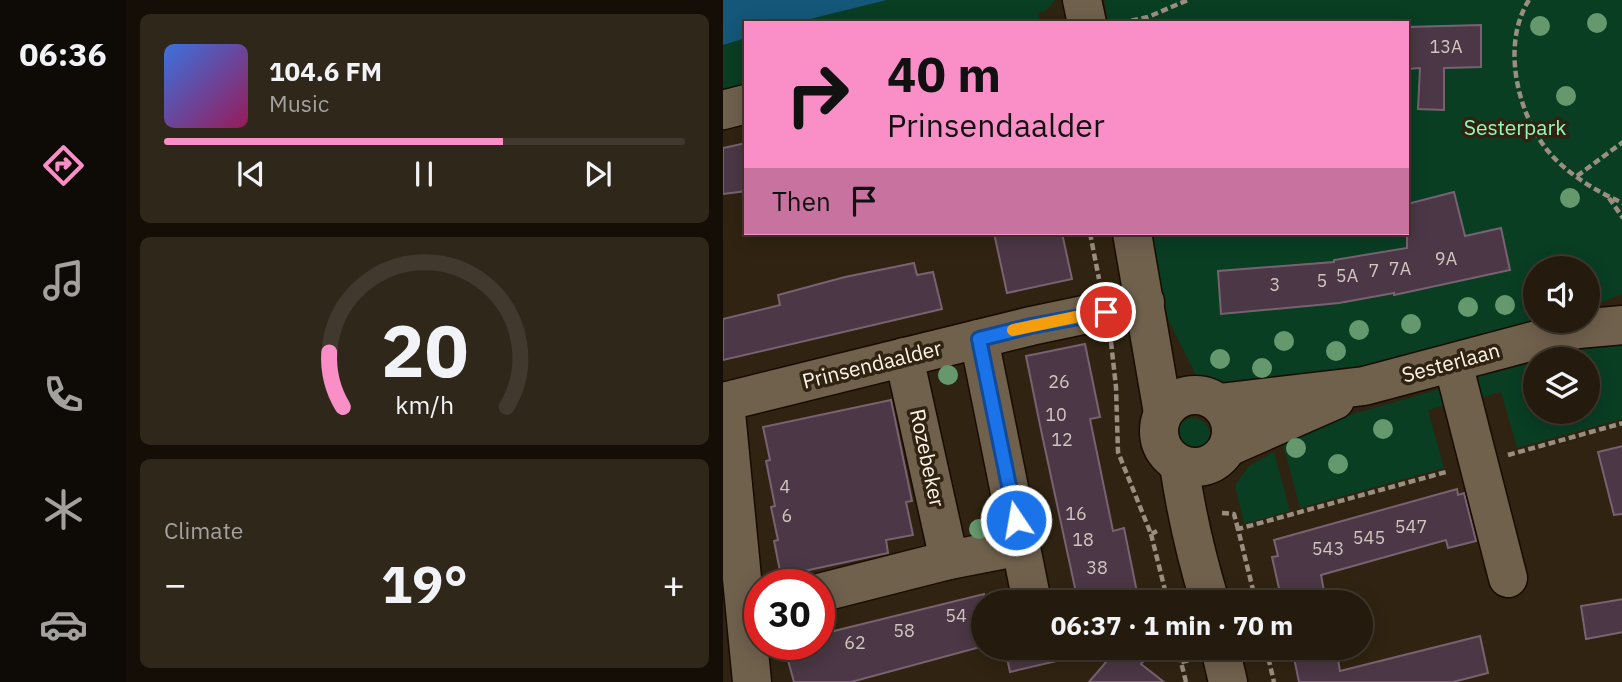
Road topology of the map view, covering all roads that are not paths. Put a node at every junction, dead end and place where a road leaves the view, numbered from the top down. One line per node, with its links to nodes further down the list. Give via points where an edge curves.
1 (744, 105): 2 (street)
2 (723, 110)
3 (1132, 235): 4 (street)
4 (1145, 302): 10 (street, Prinsendaalder); 15 (street)
5 (1622, 307): 6 (street, Sesterlaan)
6 (1600, 318)
7 (1622, 326): 8 (street, Sesterlaan)
8 (1600, 328)
9 (1563, 333): 12 (street, Sesterlaan)
10 (979, 339): 11 (street, Prinsendaalder); 17 (street)
11 (904, 357): 14 (street, Prinsendaalder); 18 (street, Rozebeker)
12 (1453, 363): 13 (street, Sesterlaan); 20 (street)
13 (1364, 386): 15 (street, Sesterlaan); 16 (street, Sesterlaan)
14 (724, 402): 19 (street)
15 (1192, 403): 16 (street, via 1231,424); 16 (street, via 1159,424 1158,436 1169,458)
16 (1205, 459): 23 (street, via 1187,519)
17 (1021, 546): 18 (street); 22 (street)
18 (949, 560): 21 (street)
19 (747, 569)
20 (1508, 578)
21 (835, 589)
22 (1030, 590)
23 (1206, 590)
24 (752, 660): 26 (street)
25 (1223, 660): 27 (street)
26 (752, 682)
27 (1228, 682)

